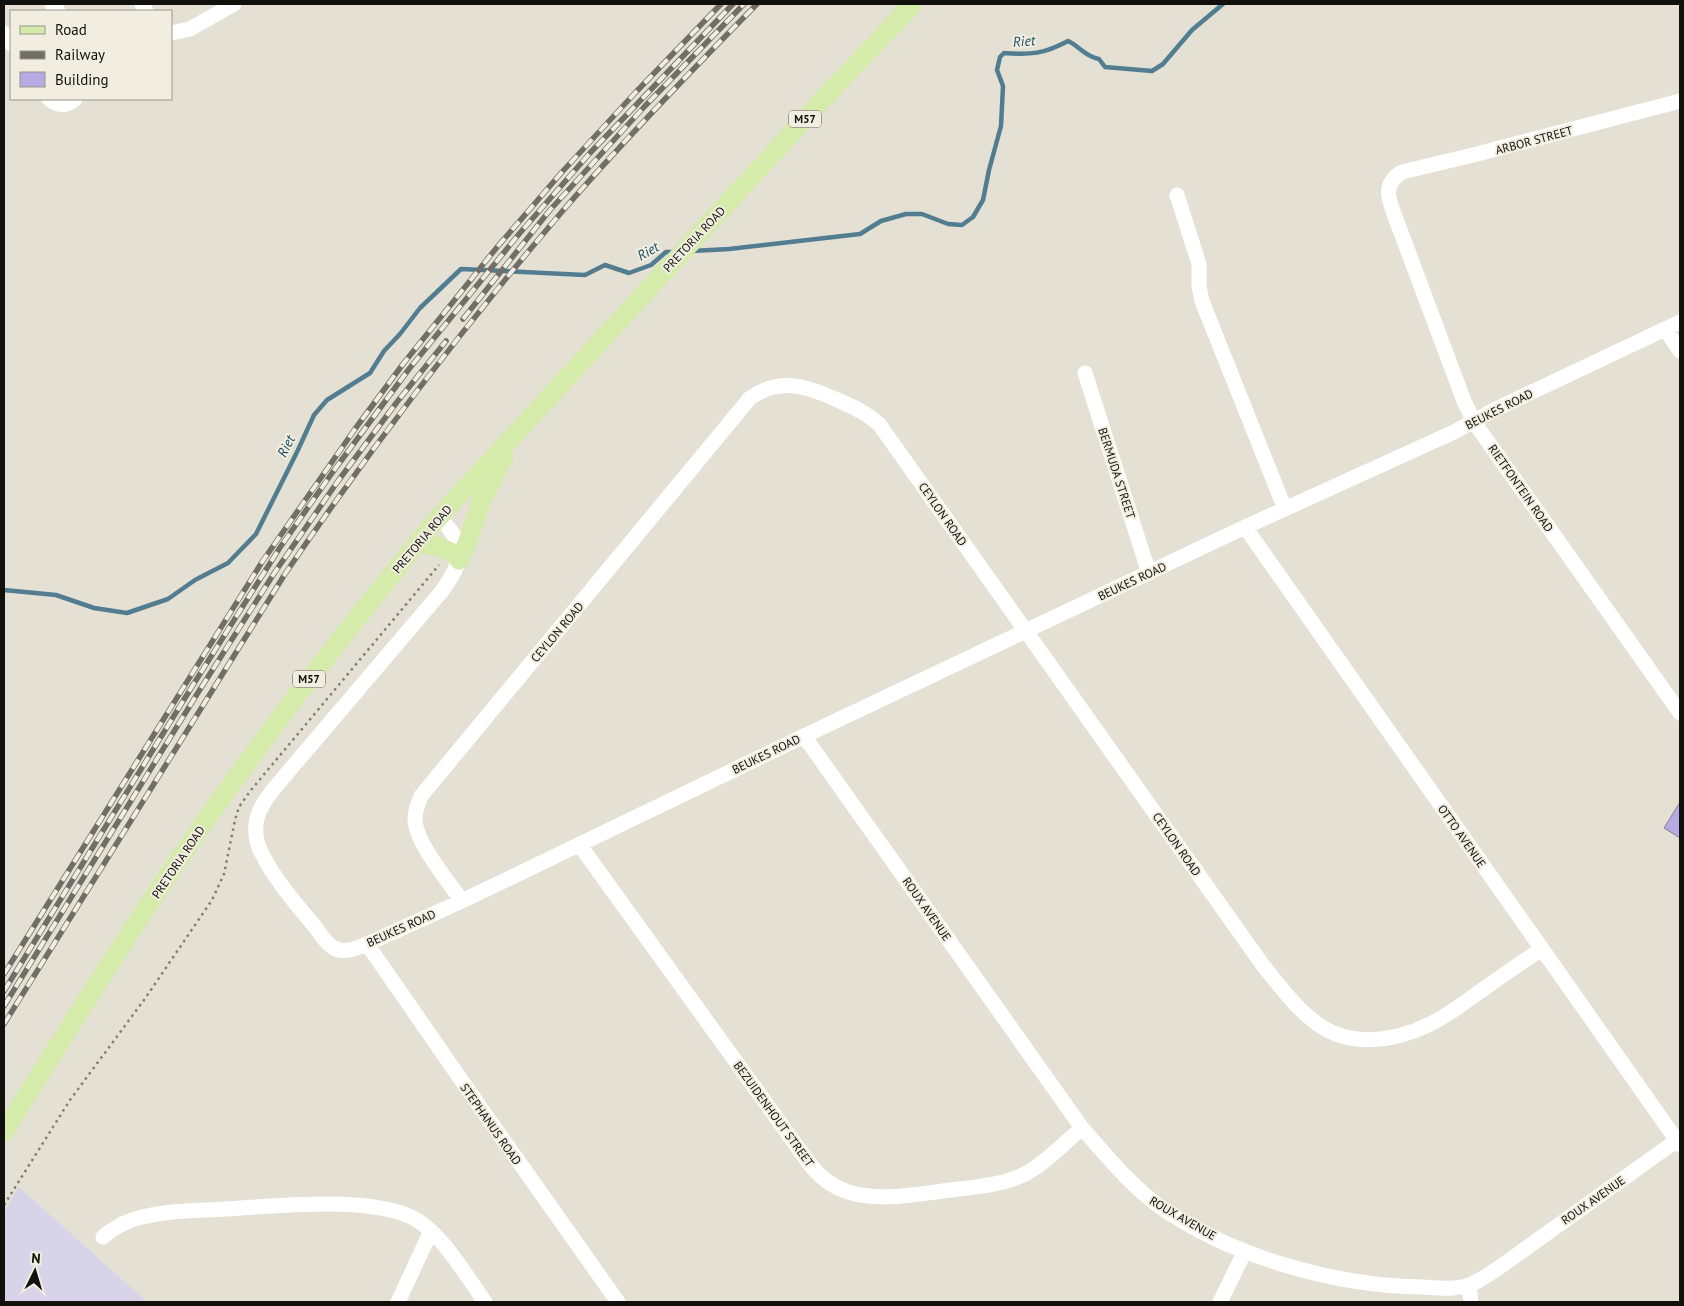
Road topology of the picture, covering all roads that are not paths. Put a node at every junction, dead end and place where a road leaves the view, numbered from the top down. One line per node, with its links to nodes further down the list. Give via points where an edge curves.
1 (234, 4): 3 (street, via 190,29)
2 (913, 4): 14 (main road, PRETORIA ROAD / M57)
3 (172, 33)
4 (51, 100): 5 (street, via 63,105)
5 (74, 100)
6 (1680, 100): 7 (street, ARBOR STREET, via 1402,172)
7 (1390, 183): 13 (street, RIETFONTEIN ROAD, via 1390,203)
8 (1177, 194): 15 (street, via 1199,264 1202,301)
9 (1680, 322): 10 (street, BEUKES ROAD)
10 (1665, 329): 11 (street); 13 (street, BEUKES ROAD)
11 (1680, 351)
12 (1085, 373): 20 (street, BERMUDA STREET)
13 (1474, 422): 15 (street, BEUKES ROAD); 22 (street, RIETFONTEIN ROAD)
14 (513, 437): 16 (main road, PRETORIA ROAD / M57); 19 (main road)
15 (1285, 509): 17 (street, BEUKES ROAD)
16 (439, 517): 18 (main road, PRETORIA ROAD / M57); 19 (street, via 456,538)
17 (1245, 528): 20 (street, BEUKES ROAD); 27 (street, OTTO AVENUE)
18 (416, 544): 19 (main road, via 438,546); 29 (main road, PRETORIA ROAD / M57, via 300,689 187,847)
19 (456, 556): 26 (street, BEUKES ROAD, via 455,572 442,591 288,772 260,809 256,821 257,842 262,854 292,899 330,945 345,950)
20 (1149, 573): 21 (street, BEUKES ROAD)
21 (1026, 631): 23 (street, BEUKES ROAD); 25 (street, CEYLON ROAD, via 883,429 870,416 808,388 792,385 761,390 739,411 421,796 416,808 418,834); 27 (street, CEYLON ROAD, via 1262,964 1295,1004 1319,1025 1346,1038 1361,1040 1377,1040 1427,1026)
22 (1680, 713)
23 (804, 736): 24 (street, BEUKES ROAD); 28 (street, ROUX AVENUE)
24 (579, 844): 25 (street, BEUKES ROAD); 28 (street, BEZUIDENHOUT STREET, via 817,1174 836,1188 864,1195 887,1196 1005,1181 1036,1168)
25 (462, 901): 26 (street, BEUKES ROAD)
26 (367, 944): 37 (street, STEPHANUS ROAD)
27 (1542, 949): 30 (street, OTTO AVENUE)
28 (1082, 1128): 33 (street, ROUX AVENUE, via 1145,1195 1181,1219)
29 (4, 1132)
30 (1679, 1141): 34 (street, ROUX AVENUE)
31 (431, 1231): 32 (street, via 412,1217 398,1212 324,1205 152,1215 122,1224); 35 (street); 36 (street)
32 (103, 1238)
33 (1245, 1251): 34 (street, ROUX AVENUE, via 1361,1284 1394,1287); 38 (street)
34 (1469, 1285): 39 (street)
35 (398, 1302)
36 (485, 1302)
37 (618, 1302)
38 (1220, 1302)
39 (1471, 1302)

